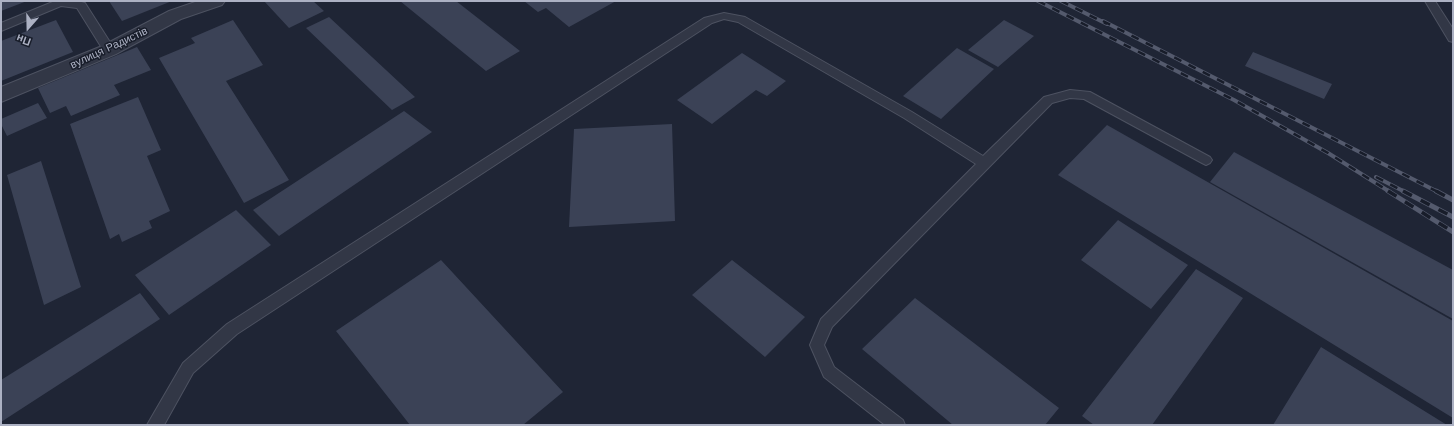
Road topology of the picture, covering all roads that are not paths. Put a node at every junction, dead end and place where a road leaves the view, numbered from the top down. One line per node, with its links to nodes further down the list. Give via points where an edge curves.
1 (216, 1): 5 (street, вулиця Радистів, via 175,15)
2 (1430, 1): 4 (lane)
3 (1, 27): 5 (lane, via 60,3 72,3 81,5)
4 (1453, 38)
5 (109, 50): 6 (street, вулиця Радистів)
6 (1, 95)
7 (1206, 160): 8 (lane, via 1086,95 1070,94 1048,100)
8 (984, 163): 9 (lane, via 908,115 741,19 724,16 708,20 232,329 188,368); 10 (lane, via 826,323 817,345 829,372)
9 (155, 425)
10 (897, 425)

